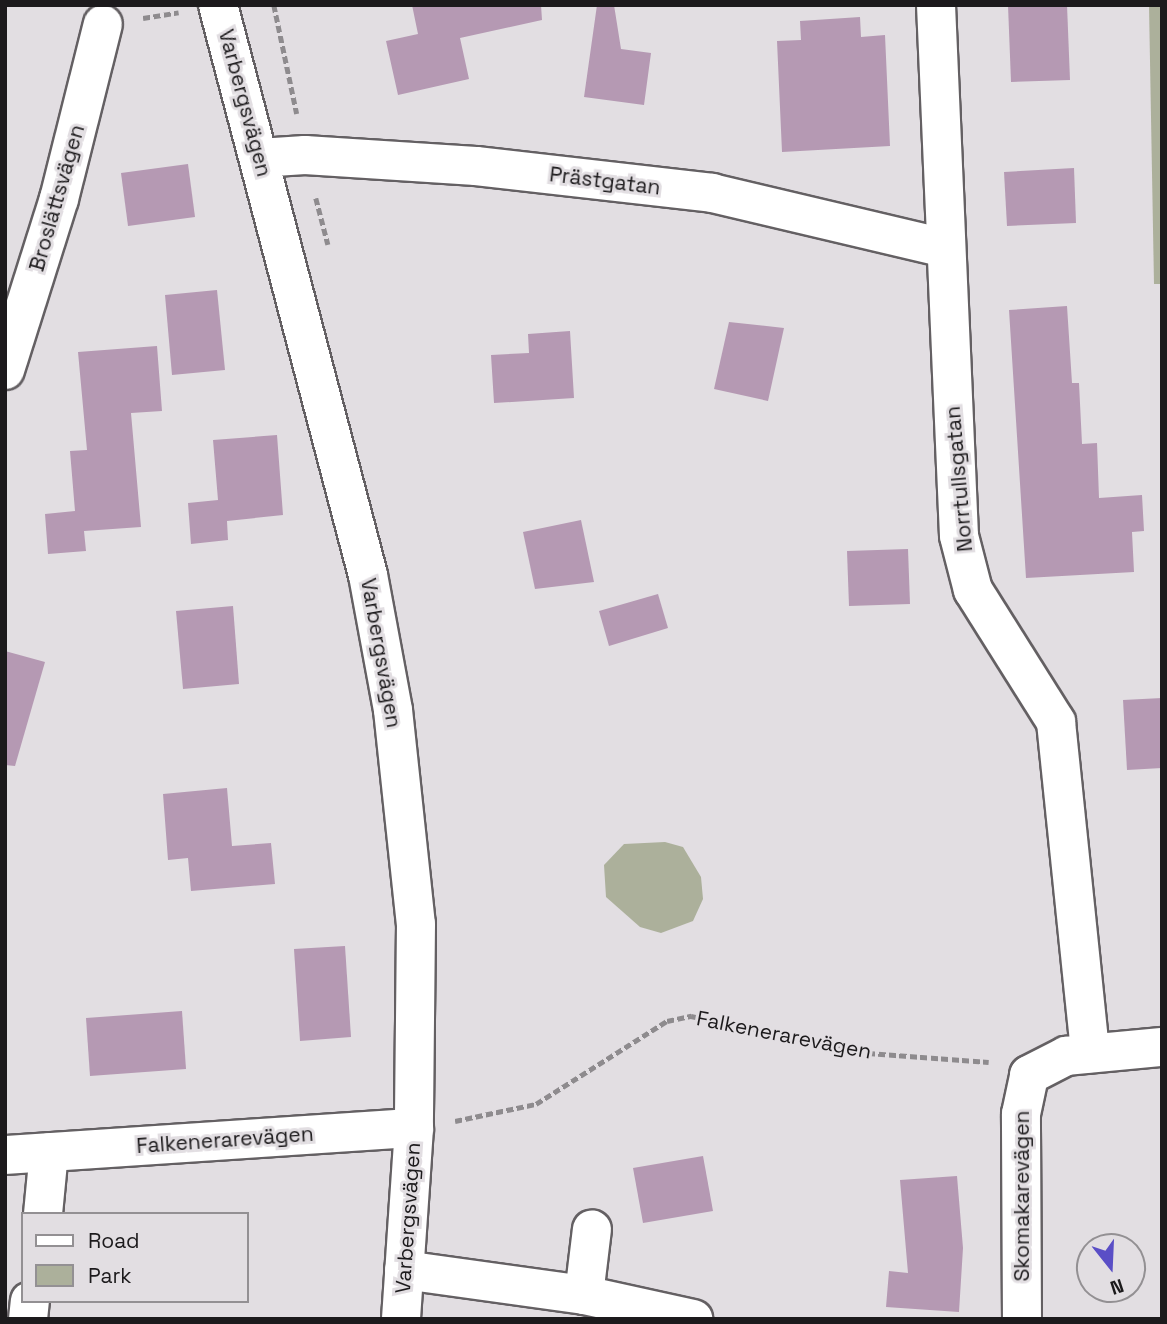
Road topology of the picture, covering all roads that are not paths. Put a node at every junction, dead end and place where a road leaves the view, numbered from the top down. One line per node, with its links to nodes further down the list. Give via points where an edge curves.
1 (936, 5): 5 (street, Norrtullsgatan)
2 (202, 8): 4 (street, Varbergsvägen)
3 (103, 24): 6 (street, Broslättsvägen, via 59,199)
4 (259, 158): 5 (street, Prästgatan, via 305,155 476,166 712,193); 9 (street, Varbergsvägen, via 368,575 393,710 416,924)
5 (944, 248): 8 (street, Norrtullsgatan, via 959,536 973,590 1056,722)
6 (5, 370)
7 (1162, 1047): 8 (street)
8 (1090, 1053): 18 (street, Skomakarevägen, via 1045,1063 1029,1075 1021,1114)
9 (414, 1128): 10 (street, Falkenerarevägen); 14 (street, Varbergsvägen)
10 (49, 1152): 11 (street, Falkenerarevägen); 12 (street)
11 (5, 1155)
12 (43, 1212)
13 (592, 1228): 15 (street)
14 (404, 1270): 15 (street); 16 (street, Varbergsvägen)
15 (584, 1294): 17 (street)
16 (401, 1319)
17 (693, 1319)
18 (1022, 1319)

